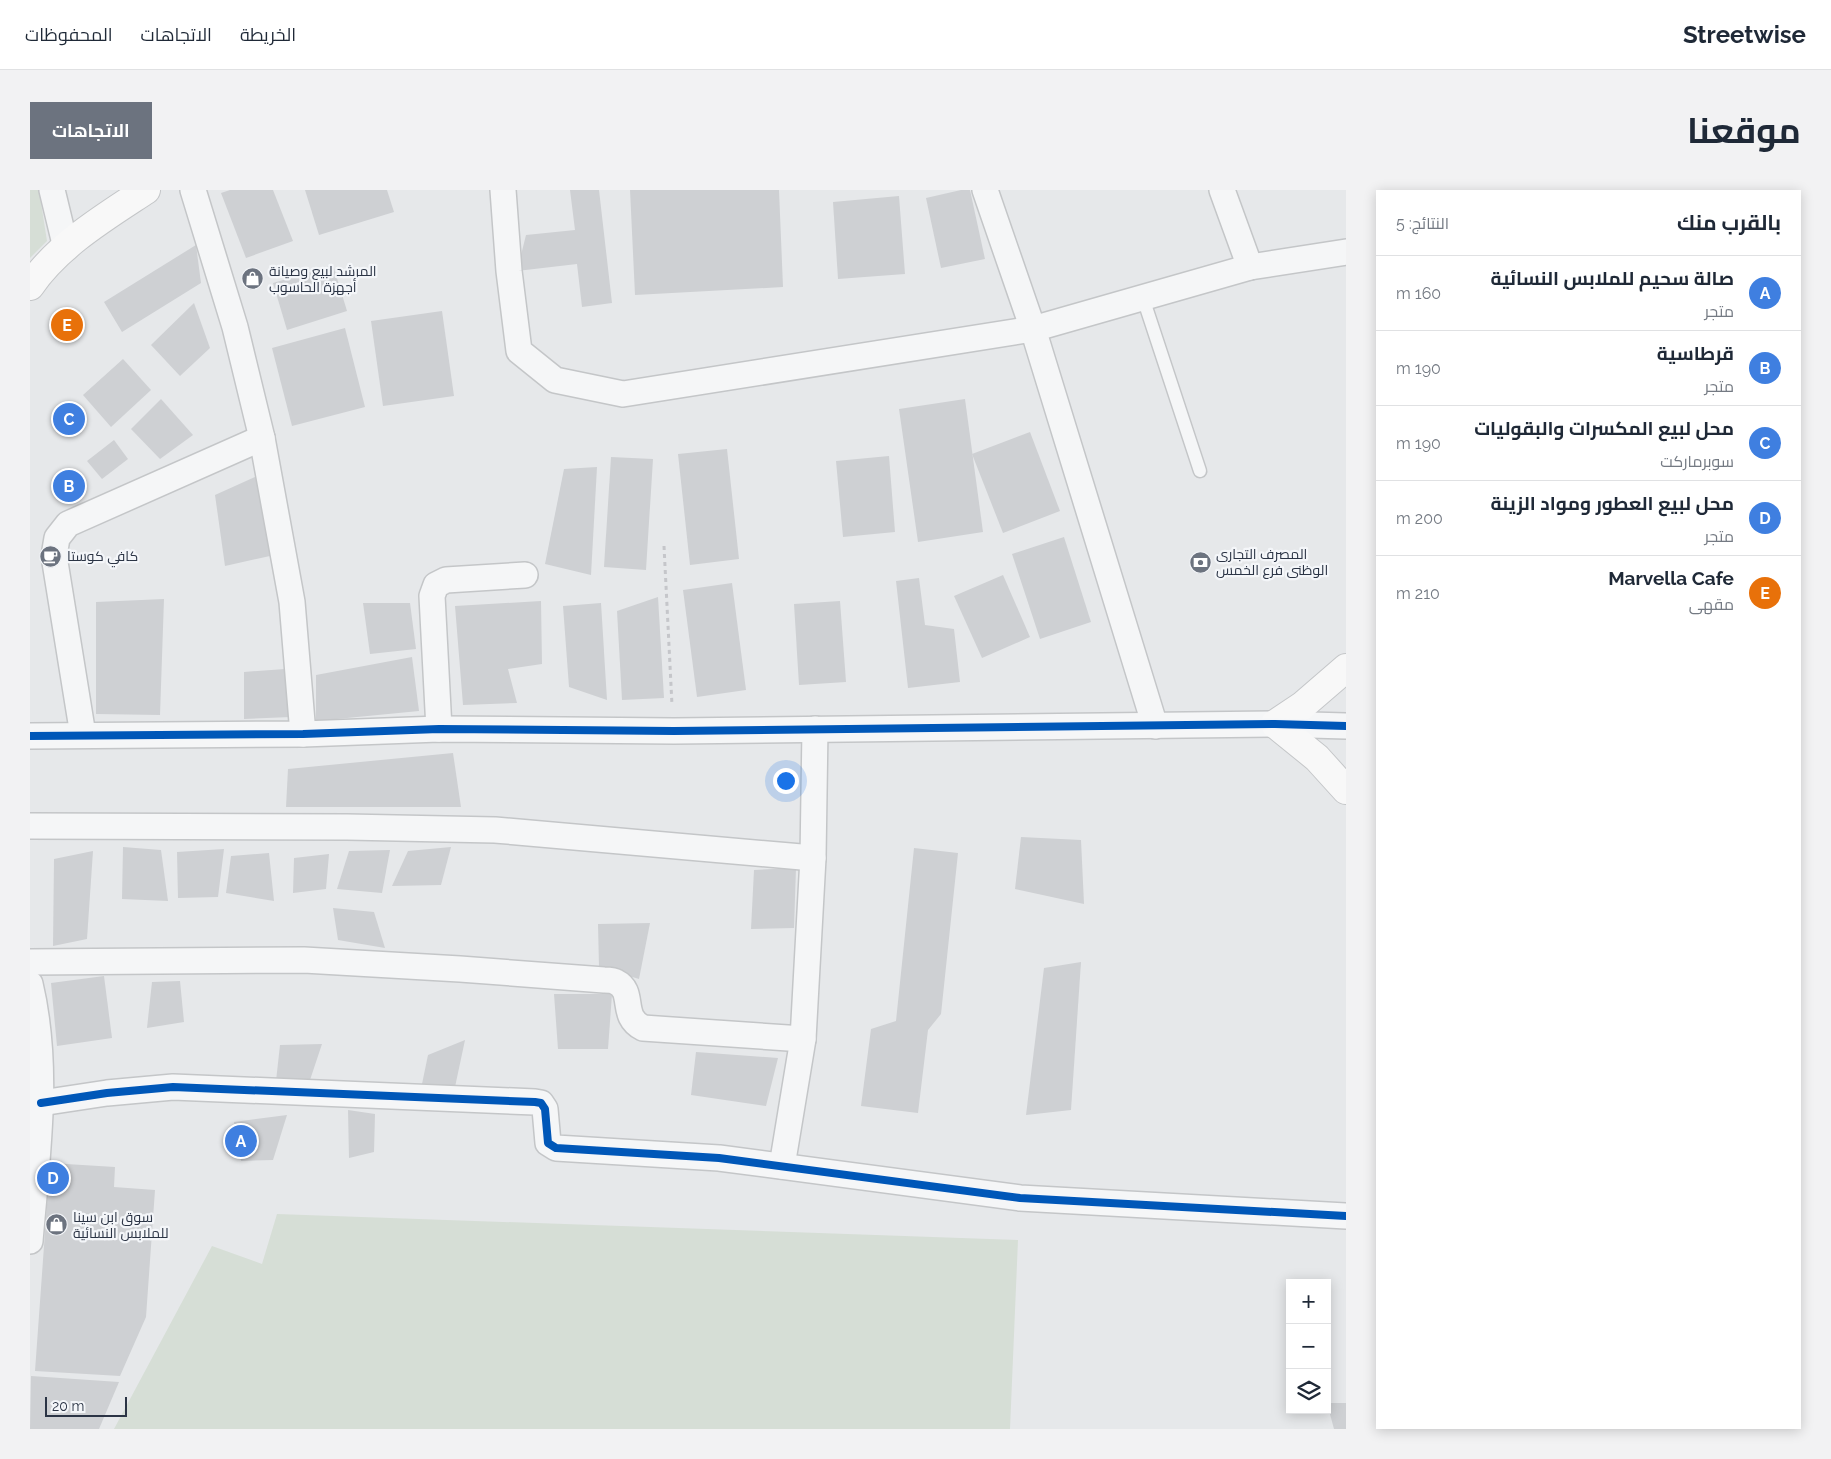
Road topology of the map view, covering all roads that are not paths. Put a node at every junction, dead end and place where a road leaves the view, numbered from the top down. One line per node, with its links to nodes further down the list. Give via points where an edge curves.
1 (52, 190): 7 (street)
2 (146, 190): 7 (street)
3 (193, 190): 13 (street, via 235,327)
4 (503, 190): 12 (street, via 518,351 555,380 622,394)
5 (985, 190): 12 (street)
6 (1222, 190): 9 (street)
7 (66, 248): 10 (street)
8 (1346, 252): 9 (street)
9 (1250, 267): 11 (street)
10 (30, 286)
11 (1143, 298): 12 (street); 14 (lane)
12 (1033, 329): 18 (street)
13 (262, 438): 22 (street, via 292,602); 23 (street, via 68,524 56,538 54,556)
14 (1200, 471)
15 (524, 574): 20 (street, via 446,580 436,585 432,596)
16 (1346, 668): 17 (street, via 1302,706)
17 (1275, 724): 18 (street); 19 (street); 25 (street, via 1316,758)
18 (1155, 726): 21 (street)
19 (1346, 726)
20 (440, 729): 21 (street); 22 (street)
21 (816, 729): 27 (street)
22 (303, 734): 23 (street)
23 (84, 735): 24 (street)
24 (30, 736)
25 (1346, 790)
26 (30, 826): 27 (street, via 347,826 495,830)
27 (813, 858): 30 (street)
28 (30, 962): 30 (street, via 304,960 604,980 616,982 626,992 630,1016 644,1028)
29 (30, 984): 31 (street, via 38,1037)
30 (803, 1039): 32 (street)
31 (41, 1103): 32 (street, via 173,1086 535,1102 545,1108 548,1142 556,1148 719,1158); 34 (street)
32 (782, 1166): 33 (street, via 1020,1198)
33 (1346, 1216)
34 (30, 1241)

